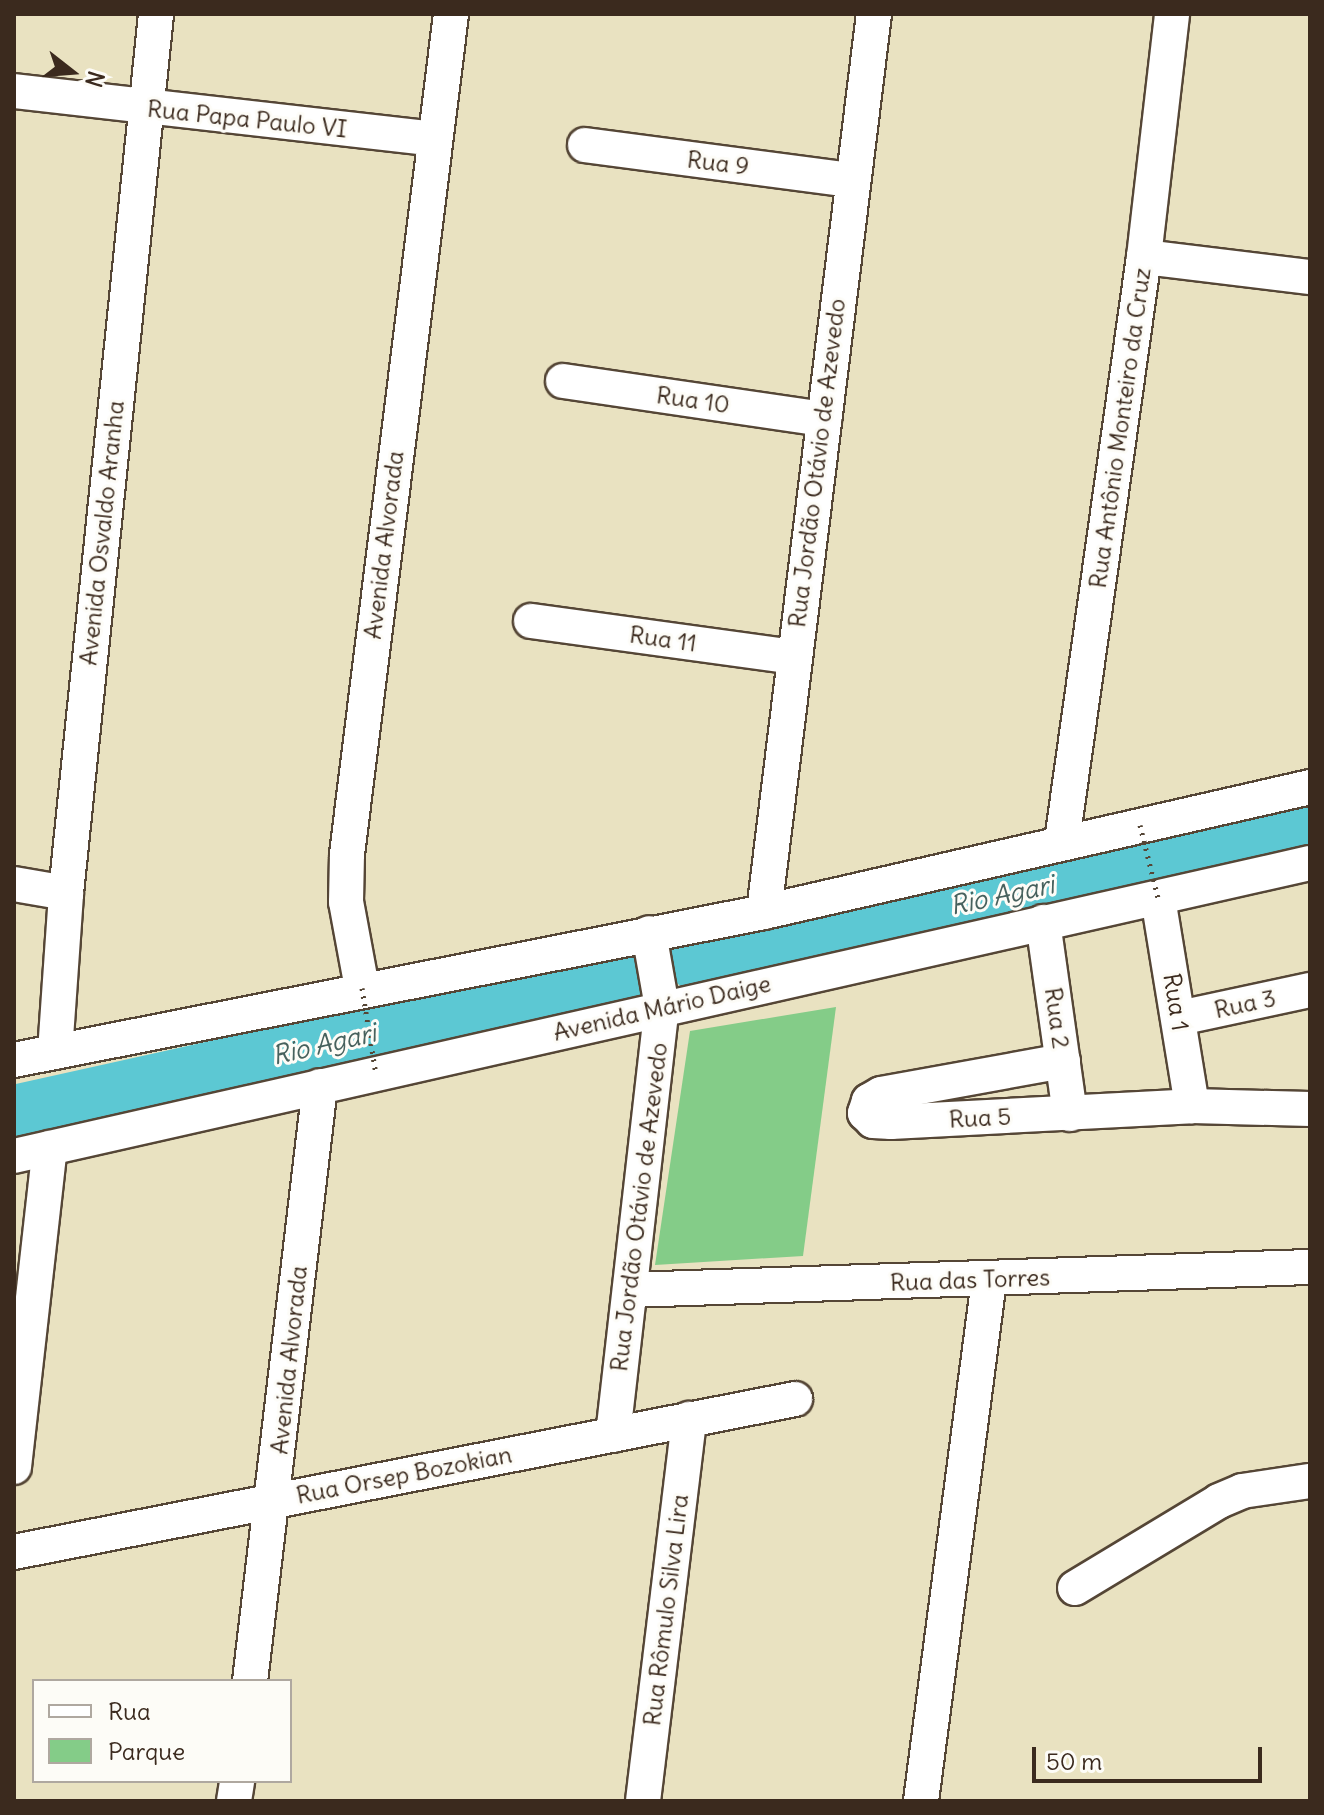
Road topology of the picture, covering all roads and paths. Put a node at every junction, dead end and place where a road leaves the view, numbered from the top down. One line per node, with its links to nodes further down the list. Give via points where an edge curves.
1 (156, 14): 6 (street, Avenida Osvaldo Aranha)
2 (451, 14): 7 (street, Avenida Alvorada)
3 (874, 14): 9 (street, Rua Jordão Otávio de Azevedo)
4 (1172, 14): 10 (street, Rua Antônio Monteiro da Cruz)
5 (14, 91): 6 (street, Rua Papa Paulo VI)
6 (146, 108): 7 (street, Rua Papa Paulo VI); 21 (street, Avenida Osvaldo Aranha)
7 (433, 139): 26 (street, Avenida Alvorada, via 347,854 346,902)
8 (585, 145): 9 (street, Rua 9)
9 (850, 180): 13 (street, Rua Jordão Otávio de Azevedo)
10 (1144, 257): 11 (street); 18 (street, Rua Antônio Monteiro da Cruz)
11 (1310, 277)
12 (563, 381): 13 (street, Rua 10)
13 (824, 419): 15 (street, Rua Jordão Otávio de Azevedo)
14 (531, 621): 15 (street, Rua 11)
15 (794, 657): 23 (street, Rua Jordão Otávio de Azevedo)
16 (1310, 787): 17 (street)
17 (1140, 825): 18 (street); 22 (path, bridge)
18 (1062, 841): 23 (street)
19 (1310, 863): 22 (street, Avenida Mário Daige)
20 (14, 884): 21 (street)
21 (66, 893): 30 (street, Avenida Osvaldo Aranha)
22 (1158, 898): 24 (street, Avenida Mário Daige); 29 (street, Rua 1)
23 (764, 912): 25 (street)
24 (1043, 922): 28 (street, Avenida Mário Daige); 32 (street, Rua 2)
25 (649, 933): 26 (street); 28 (street, Rua Jordão Otávio de Azevedo)
26 (362, 988): 30 (street); 33 (path, bridge)
27 (1310, 990): 29 (street, Rua 3)
28 (662, 1007): 33 (street, Avenida Mário Daige); 42 (street, Rua Jordão Otávio de Azevedo)
29 (1179, 1018): 35 (street, Rua 1)
30 (55, 1052): 31 (street)
31 (14, 1060)
32 (1063, 1061): 37 (street, Rua 2); 37 (street, Rua 5, via 881,1094 869,1101 865,1113 873,1121 891,1122)
33 (376, 1074): 34 (street, Avenida Mário Daige)
34 (320, 1086): 38 (street, Avenida Mário Daige); 48 (street, Avenida Alvorada)
35 (1192, 1106): 36 (street, Rua 5); 37 (street, Rua 5)
36 (1310, 1109)
37 (1070, 1114)
38 (50, 1148): 39 (street, Avenida Mário Daige); 46 (street)
39 (14, 1156)
40 (1310, 1267): 41 (street, Rua das Torres)
41 (989, 1280): 42 (street, Rua das Torres); 53 (street)
42 (630, 1290): 45 (street, Rua Jordão Otávio de Azevedo)
43 (795, 1399): 44 (street, Rua Orsep Bozokian)
44 (689, 1419): 45 (street, Rua Orsep Bozokian); 52 (street, Rua Rômulo Silva Lira)
45 (613, 1435): 48 (street, Rua Orsep Bozokian)
46 (14, 1467)
47 (1310, 1481): 50 (street, via 1242,1491 1219,1501)
48 (274, 1501): 49 (street, Rua Orsep Bozokian); 51 (street, Avenida Alvorada)
49 (14, 1552)
50 (1075, 1588)
51 (250, 1679)
52 (643, 1801)
53 (921, 1801)

